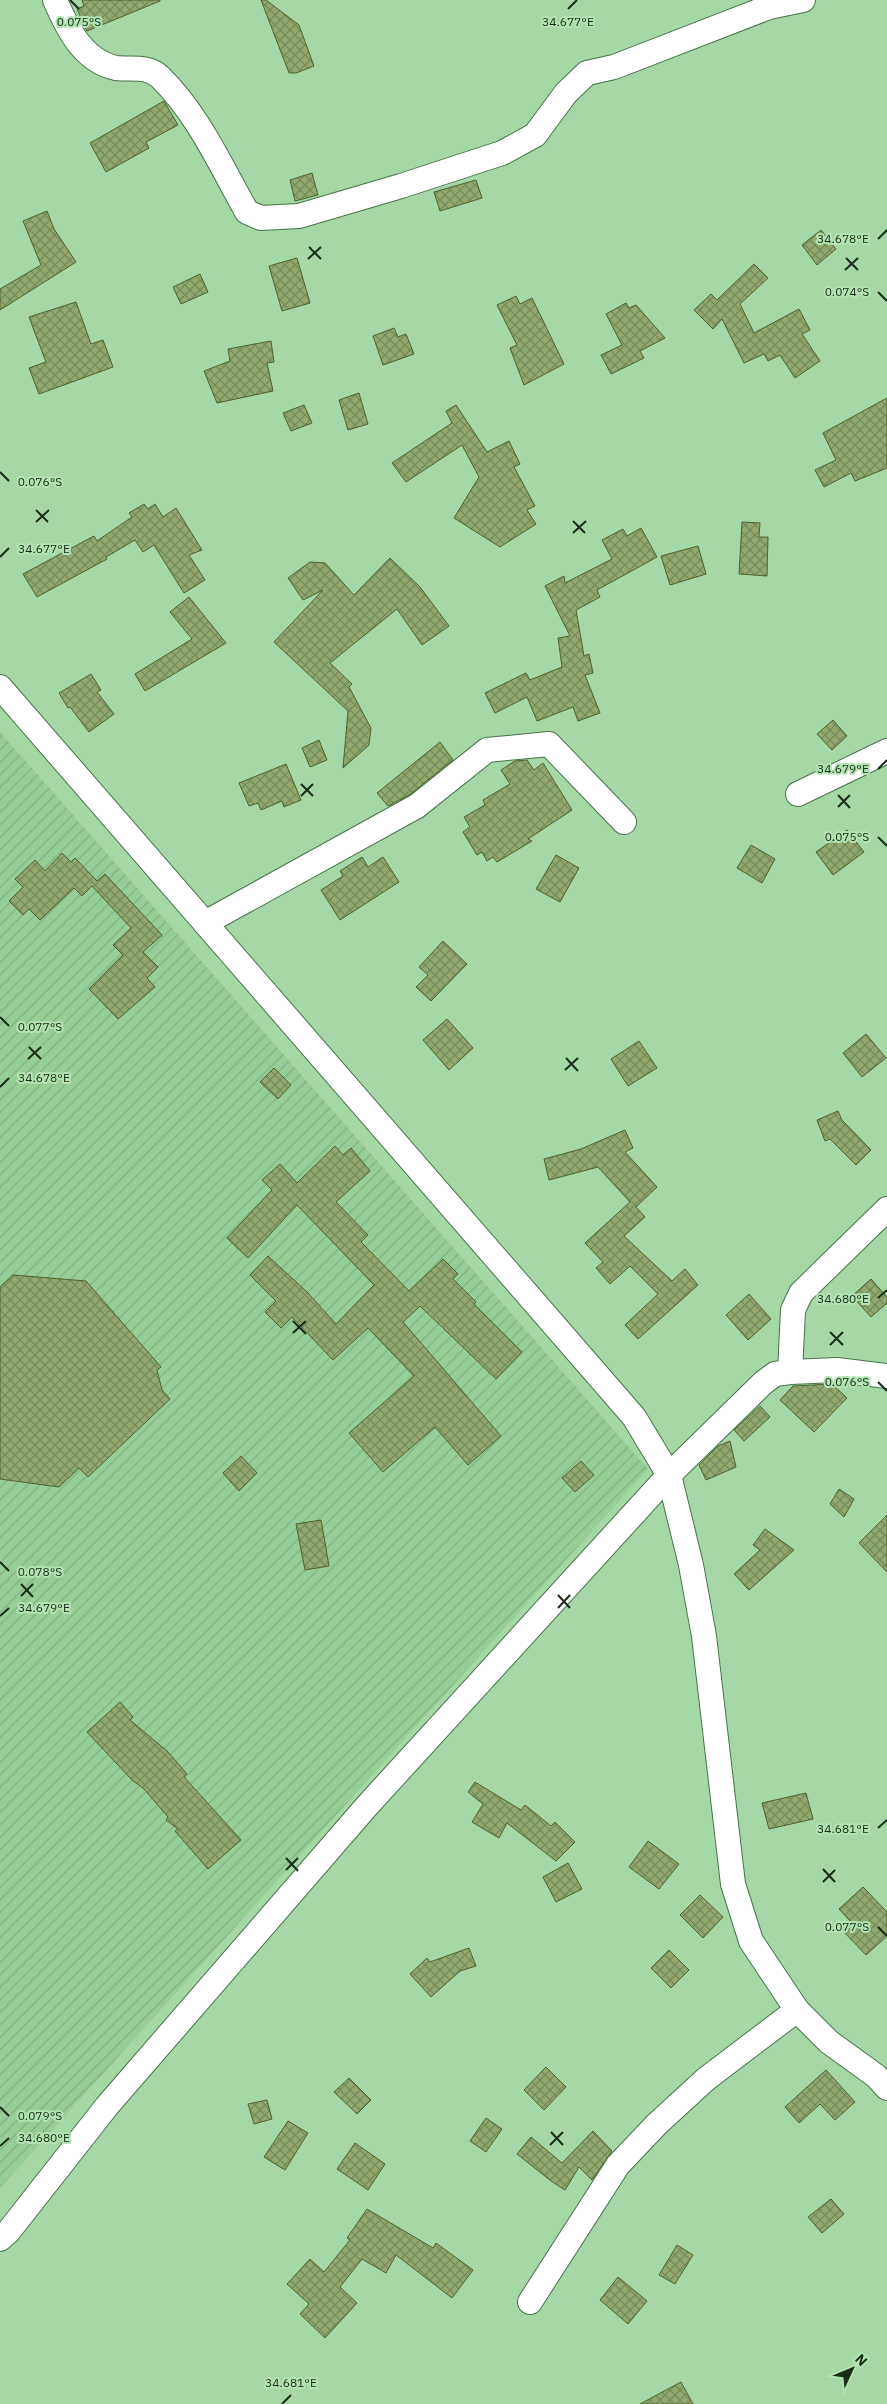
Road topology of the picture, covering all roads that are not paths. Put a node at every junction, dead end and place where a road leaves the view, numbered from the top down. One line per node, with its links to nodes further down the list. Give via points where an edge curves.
1 (54, 0): 2 (street, via 67,27 94,60 117,68 140,68 158,75 188,109 247,212 261,218 299,216 502,153 535,135 566,93 587,73 614,67 769,7)
2 (803, 0)
3 (0, 687): 7 (street)
4 (887, 750): 5 (street)
5 (798, 794)
6 (624, 822): 7 (street, via 549,744 487,750 417,806)
7 (205, 923): 11 (street, via 634,1417)
8 (887, 1209): 9 (street, via 802,1293 793,1310)
9 (790, 1372): 10 (street, via 837,1370); 11 (street, via 775,1374 763,1383)
10 (887, 1376)
11 (669, 1475): 12 (street, via 704,1636 734,1884 751,1941); 14 (street, via 366,1807 107,2106)
12 (797, 2010): 13 (street, via 829,2042 876,2076); 15 (street, via 706,2079 618,2165)
13 (887, 2088)
14 (0, 2239)
15 (530, 2302)

